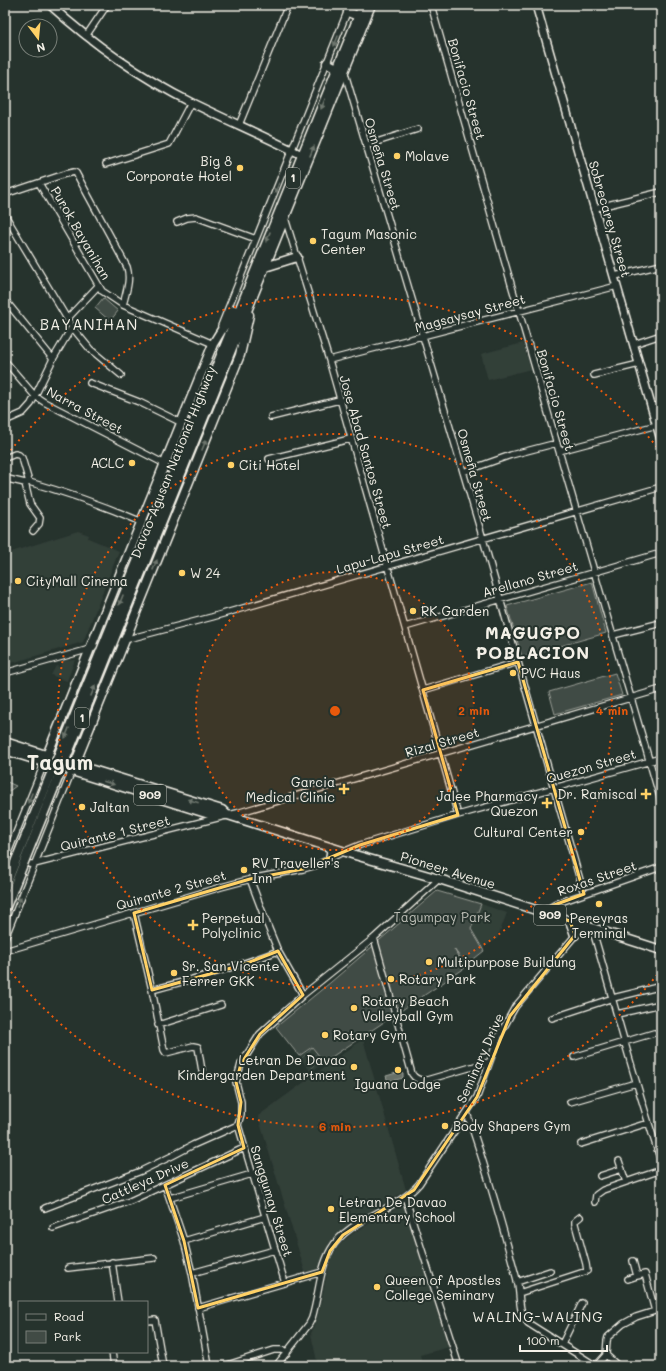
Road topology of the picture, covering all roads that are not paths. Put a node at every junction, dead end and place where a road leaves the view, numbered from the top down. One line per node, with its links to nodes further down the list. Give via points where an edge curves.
1 (50, 5): 10 (main road)
2 (107, 5): 10 (street)
3 (288, 5): 14 (street)
4 (363, 5): 9 (highway, Davao-Agusan National Highway / 1)
5 (371, 5): 12 (highway, Davao-Agusan National Highway / 1)
6 (431, 5): 37 (street, Bonifacio Street)
7 (536, 5): 23 (main road, Sobrecarey Street)
8 (349, 8): 9 (highway); 11 (street, one-way to 11)
9 (358, 16): 12 (highway, Davao-Agusan National Highway / 1)
10 (86, 36): 13 (main road, via 122,63)
11 (327, 63): 12 (highway); 17 (street)
12 (341, 69): 16 (street, Osmeña Street); 18 (highway, Davao-Agusan National Highway / 1, one-way to 18); 25 (highway, Davao-Agusan National Highway / 1, one-way to 12)
13 (191, 102): 14 (main road); 19 (street, via 169,144)
14 (239, 125): 17 (main road)
15 (418, 129): 16 (street)
16 (366, 145): 41 (street, Osmeña Street)
17 (292, 150): 18 (main road); 27 (street, one-way to 27)
18 (302, 155): 25 (highway, Davao-Agusan National Highway / 1)
19 (106, 164)
20 (39, 183): 22 (street); 32 (street, Purok Bayanihan); 36 (street, via 71,172 78,176 127,267 129,281)
21 (661, 192): 23 (street)
22 (5, 194)
23 (595, 208): 31 (main road, Sobrecarey Street)
24 (5, 215): 38 (street)
25 (281, 216): 28 (street, Jose Abad Santos Street); 30 (highway, Davao-Agusan National Highway / 1); 34 (highway, Davao-Agusan National Highway / 1, one-way to 34)
26 (177, 222): 27 (street, via 196,217)
27 (256, 239): 42 (street)
28 (297, 257): 30 (highway); 45 (street, Jose Abad Santos Street)
29 (661, 265): 31 (street)
30 (265, 267): 34 (highway, Davao-Agusan National Highway / 1)
31 (615, 276): 33 (main road, Sobrecarey Street)
32 (98, 286): 36 (street, Purok Bayanihan); 38 (street)
33 (618, 286): 37 (street, Magsaysay Street); 43 (main road, Sobrecarey Street)
34 (251, 290): 42 (highway, Davao-Agusan National Highway / 1); 72 (highway, Davao-Agusan National Highway / 1); 82 (highway, Davao-Agusan National Highway / 1, one-way to 34, via 240,355)
35 (5, 300): 44 (street)
36 (123, 305): 42 (street, Purok Bayanihan)
37 (519, 312): 41 (street, Magsaysay Street); 61 (street, Bonifacio Street)
38 (67, 319): 39 (street)
39 (72, 327): 44 (street); 48 (street, via 90,349)
40 (661, 335): 43 (street)
41 (423, 337): 45 (street, Magsaysay Street); 66 (street, Osmeña Street)
42 (214, 344): 57 (highway, Davao-Agusan National Highway / 1)
43 (634, 344): 47 (main road, Sobrecarey Street)
44 (53, 359): 51 (street)
45 (329, 360): 52 (street, Jose Abad Santos Street)
46 (5, 361): 51 (street, Narra Street)
47 (639, 364): 49 (street); 54 (main road, Sobrecarey Street)
48 (121, 375)
49 (594, 375)
50 (90, 383): 57 (street, via 139,402)
51 (35, 396): 56 (street, via 23,413); 65 (street, Narra Street)
52 (339, 400): 55 (street); 59 (street, Jose Abad Santos Street)
53 (661, 405): 54 (street)
54 (652, 407): 58 (main road, Sobrecarey Street)
55 (271, 417)
56 (5, 421)
57 (182, 423): 65 (highway, Davao-Agusan National Highway / 1)
58 (657, 425): 60 (main road, Sobrecarey Street); 62 (street)
59 (350, 440): 64 (street); 76 (street, Jose Abad Santos Street)
60 (661, 440)
61 (557, 443): 62 (street, Bonifacio Street); 66 (street, via 511,455)
62 (559, 451): 70 (street, Bonifacio Street)
63 (5, 458): 68 (street, via 19,454)
64 (270, 459)
65 (165, 464): 71 (highway, Davao-Agusan National Highway / 1)
66 (463, 472): 74 (street, Osmeña Street)
67 (8, 479): 68 (street)
68 (27, 483): 71 (street, via 62,491); 73 (street, via 30,504 40,518)
69 (661, 487): 70 (street, Lapu-Lapu Street)
70 (577, 511): 74 (street, Lapu-Lapu Street); 77 (street, Bonifacio Street)
71 (142, 522): 83 (highway, Davao-Agusan National Highway / 1)
72 (155, 526): 109 (highway, Davao-Agusan National Highway / 1, one-way to 109, bridge); 111 (highway, Davao-Agusan National Highway / 1, one-way to 72, bridge)
73 (33, 531)
74 (483, 540): 76 (street, Lapu-Lapu Street); 78 (street, Osmeña Street)
75 (661, 553): 77 (street, Arellano Street)
76 (388, 566): 80 (street, Jose Abad Santos Street); 82 (street, Lapu-Lapu Street)
77 (595, 571): 78 (street, Arellano Street); 81 (street, Bonifacio Street)
78 (500, 599): 80 (street, Arellano Street); 84 (street, Osmeña Street)
79 (661, 623): 81 (street)
80 (405, 628): 87 (street, Jose Abad Santos Street)
81 (613, 635): 88 (street, Bonifacio Street)
82 (125, 640): 83 (street, Lapu-Lapu Street); 96 (highway, Davao-Agusan National Highway / 1)
83 (90, 649): 85 (street, Lapu-Lapu Street); 94 (highway, Davao-Agusan National Highway / 1)
84 (518, 662): 87 (street); 89 (street, Osmeña Street)
85 (5, 673)
86 (661, 689): 88 (street, Rizal Street)
87 (422, 690): 92 (street, Jose Abad Santos Street)
88 (631, 698): 89 (street, Rizal Street); 95 (street, Bonifacio Street)
89 (537, 726): 92 (street, Rizal Street); 97 (street, Osmeña Street)
90 (5, 742): 94 (highway)
91 (5, 750): 94 (highway)
92 (441, 754): 99 (street, Rizal Street); 100 (street, Jose Abad Santos Street)
93 (661, 758): 95 (street, Quezon Street)
94 (50, 760): 96 (highway, Pioneer Avenue); 103 (highway, Davao-Agusan National Highway / 1, one-way to 103)
95 (650, 761): 97 (street, Quezon Street); 98 (street, Bonifacio Street)
96 (70, 766): 99 (highway, Pioneer Avenue / 909, via 209,814); 105 (highway, Davao-Agusan National Highway / 1)
97 (555, 788): 100 (street, Quezon Street); 110 (street, Osmeña Street)
98 (661, 801)
99 (228, 816): 101 (highway, Pioneer Avenue / 909); 105 (street, Quirante 1 Street)
100 (458, 816): 102 (street, Quezon Street)
101 (332, 848): 102 (highway, Pioneer Avenue / 909); 104 (highway)
102 (343, 852): 104 (street, Quirante 2 Street); 108 (highway, Pioneer Avenue / 909)
103 (9, 859): 105 (street)
104 (330, 860): 107 (street, Quirante 2 Street, via 302,870)
105 (29, 865): 117 (street, one-way to 105)
106 (661, 867): 110 (street, Roxas Street)
107 (250, 879): 113 (street, Quirante 2 Street); 121 (street)
108 (439, 879): 112 (highway, Pioneer Avenue / 909); 118 (street)
109 (5, 888)
110 (584, 894): 112 (street, Roxas Street)
111 (5, 909)
112 (542, 912): 114 (highway, Pioneer Avenue / 909)
113 (134, 913): 120 (street, Quirante 2 Street); 123 (street)
114 (570, 921): 115 (highway, Pioneer Avenue / 909); 116 (highway)
115 (588, 927): 116 (street, Seminary Drive); 119 (highway, Pioneer Avenue / 909); 125 (street)
116 (575, 936): 134 (street, Seminary Drive, one-way to 134, via 515,1008)
117 (5, 938)
118 (374, 938): 124 (street); 134 (street, via 415,1078 427,1080)
119 (661, 950)
120 (5, 951)
121 (278, 951): 123 (street, via 242,965); 124 (street)
122 (661, 984): 125 (street)
123 (152, 990): 130 (street)
124 (303, 995): 140 (street, via 260,1034 241,1064 236,1082 241,1102)
125 (613, 998): 128 (street); 129 (street)
126 (661, 1004): 128 (street)
127 (221, 1005): 130 (street)
128 (617, 1014): 132 (street)
129 (552, 1018)
130 (158, 1025): 135 (street, via 165,1052 198,1047)
131 (654, 1033): 132 (street)
132 (625, 1041): 133 (street); 136 (street)
133 (574, 1057)
134 (489, 1062): 138 (street, Seminary Drive, via 480,1090)
135 (202, 1071)
136 (636, 1083): 137 (street); 139 (street)
137 (570, 1102)
138 (467, 1113): 151 (street, Seminary Drive, via 422,1180); 169 (street)
139 (648, 1123): 141 (street); 143 (street)
140 (238, 1125): 142 (street, Sanggumay Street); 154 (street, via 193,1144 141,1171)
141 (581, 1144)
142 (244, 1148): 147 (street, Sanggumay Street); 150 (street, Cattleya Drive)
143 (661, 1161)
144 (619, 1162): 145 (street)
145 (622, 1169): 148 (street); 149 (street)
146 (661, 1170): 149 (street)
147 (252, 1174): 152 (street); 155 (street, Sanggumay Street)
148 (600, 1176)
149 (626, 1182): 153 (street, via 598,1193)
150 (166, 1186): 152 (street); 157 (street, Cattleya Drive)
151 (405, 1197): 165 (street, Seminary Drive, via 342,1235 330,1251); 185 (street)
152 (170, 1198): 158 (street)
153 (595, 1202)
154 (45, 1208)
155 (265, 1217): 158 (street); 159 (street, Sanggumay Street)
156 (580, 1217): 171 (street, via 575,1224 587,1271)
157 (53, 1228)
158 (184, 1241): 166 (street)
159 (275, 1250): 166 (street); 170 (street, Sanggumay Street)
160 (154, 1258): 162 (street)
161 (633, 1261): 167 (street)
162 (112, 1262): 163 (street); 172 (street)
163 (68, 1268)
164 (550, 1271): 169 (street)
165 (322, 1272): 170 (street); 178 (street, Seminary Drive, via 312,1318)
166 (192, 1273): 174 (street)
167 (637, 1276): 168 (street); 179 (street, via 645,1274 656,1311 622,1324 608,1337)
168 (628, 1279)
169 (518, 1282): 171 (street)
170 (285, 1283): 174 (street)
171 (519, 1293): 176 (street, via 524,1318 534,1328)
172 (118, 1301)
173 (582, 1303): 176 (street)
174 (198, 1308): 182 (street)
175 (148, 1321): 181 (street, via 155,1320)
176 (562, 1344): 179 (street, via 596,1366)
177 (112, 1353): 180 (street)
178 (287, 1353): 183 (street, via 283,1350 274,1350); 184 (street, Seminary Drive)
179 (606, 1355): 186 (street)
180 (114, 1366)
181 (162, 1366)
182 (209, 1366)
183 (224, 1366)
184 (276, 1366)
185 (459, 1366)
186 (618, 1366)

